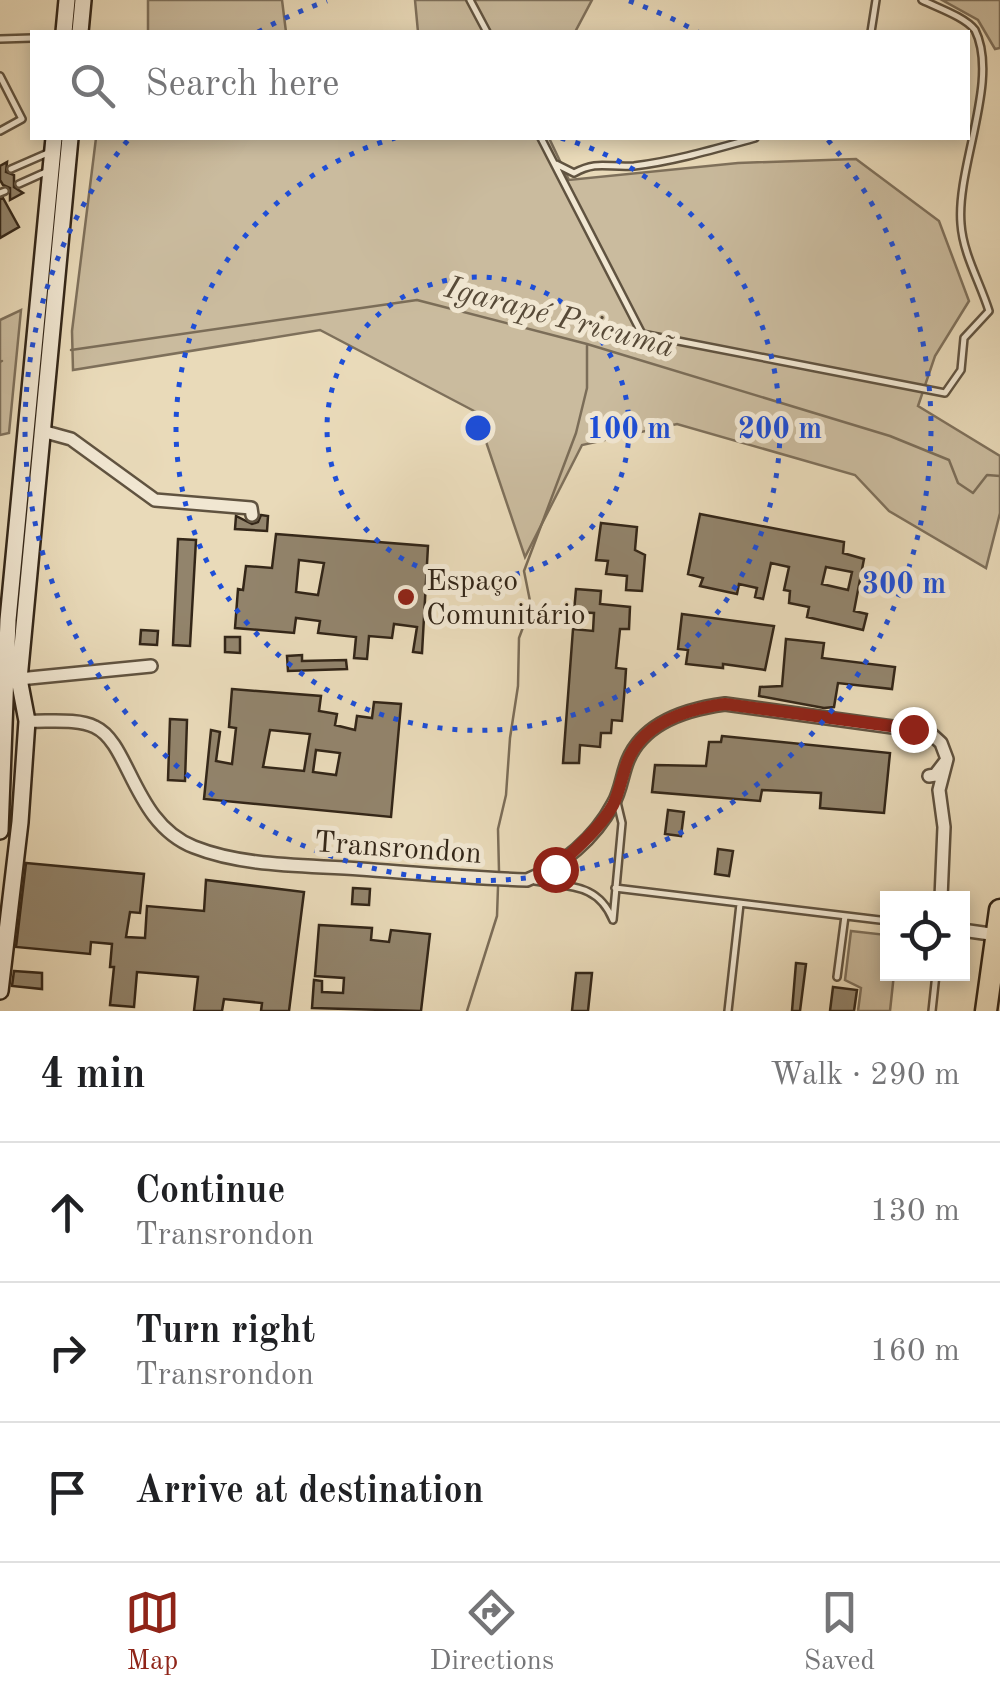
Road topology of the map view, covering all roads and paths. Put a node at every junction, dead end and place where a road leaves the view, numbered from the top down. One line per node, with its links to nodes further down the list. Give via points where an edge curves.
1 (67, 0): 6 (street)
2 (83, 0): 7 (street)
3 (470, 0): 8 (lane)
4 (876, 0): 9 (lane)
5 (922, 0): 17 (lane, via 973,27 987,52 960,222 989,311 964,338 961,370 946,393 642,334)
6 (64, 30)
7 (80, 30)
8 (485, 30)
9 (871, 30)
10 (0, 38): 11 (lane)
11 (30, 38)
12 (0, 76): 13 (lane, via 22,119)
13 (0, 130)
14 (542, 140): 17 (lane)
15 (748, 140): 17 (lane, via 630,166 592,164 574,173)
16 (61, 145): 18 (lane); 19 (street)
17 (554, 164)
18 (11, 169)
19 (59, 170): 20 (lane); 21 (street)
20 (19, 184)
21 (39, 384): 22 (street); 24 (street)
22 (42, 431): 23 (street, via 70,439 155,500 250,508); 24 (street)
23 (252, 515)
24 (16, 621): 26 (street); 31 (street)
25 (152, 666): 26 (street)
26 (19, 679): 27 (street)
27 (27, 721): 33 (street, Transrondon, via 93,725 107,735 146,808 193,847 274,862); 37 (street, via 20,822)
28 (947, 759): 29 (street); 30 (street, via 929,732 725,704 650,730 635,745); 35 (street, via 940,790)
29 (929, 776)
30 (616, 800): 33 (street, via 555,869); 34 (lane, via 622,822)
31 (0, 822): 32 (street)
32 (0, 831)
33 (527, 880): 34 (lane, via 590,890 612,920)
34 (615, 888): 36 (lane)
35 (942, 891)
36 (740, 904): 39 (lane); 46 (lane)
37 (4, 908): 43 (street)
38 (1000, 910): 42 (highway)
39 (845, 916): 40 (lane); 44 (lane)
40 (880, 920)
41 (970, 931): 42 (street)
42 (997, 935): 48 (highway)
43 (4, 972)
44 (837, 977)
45 (935, 981): 47 (lane)
46 (728, 1011)
47 (932, 1011)
48 (986, 1011)

